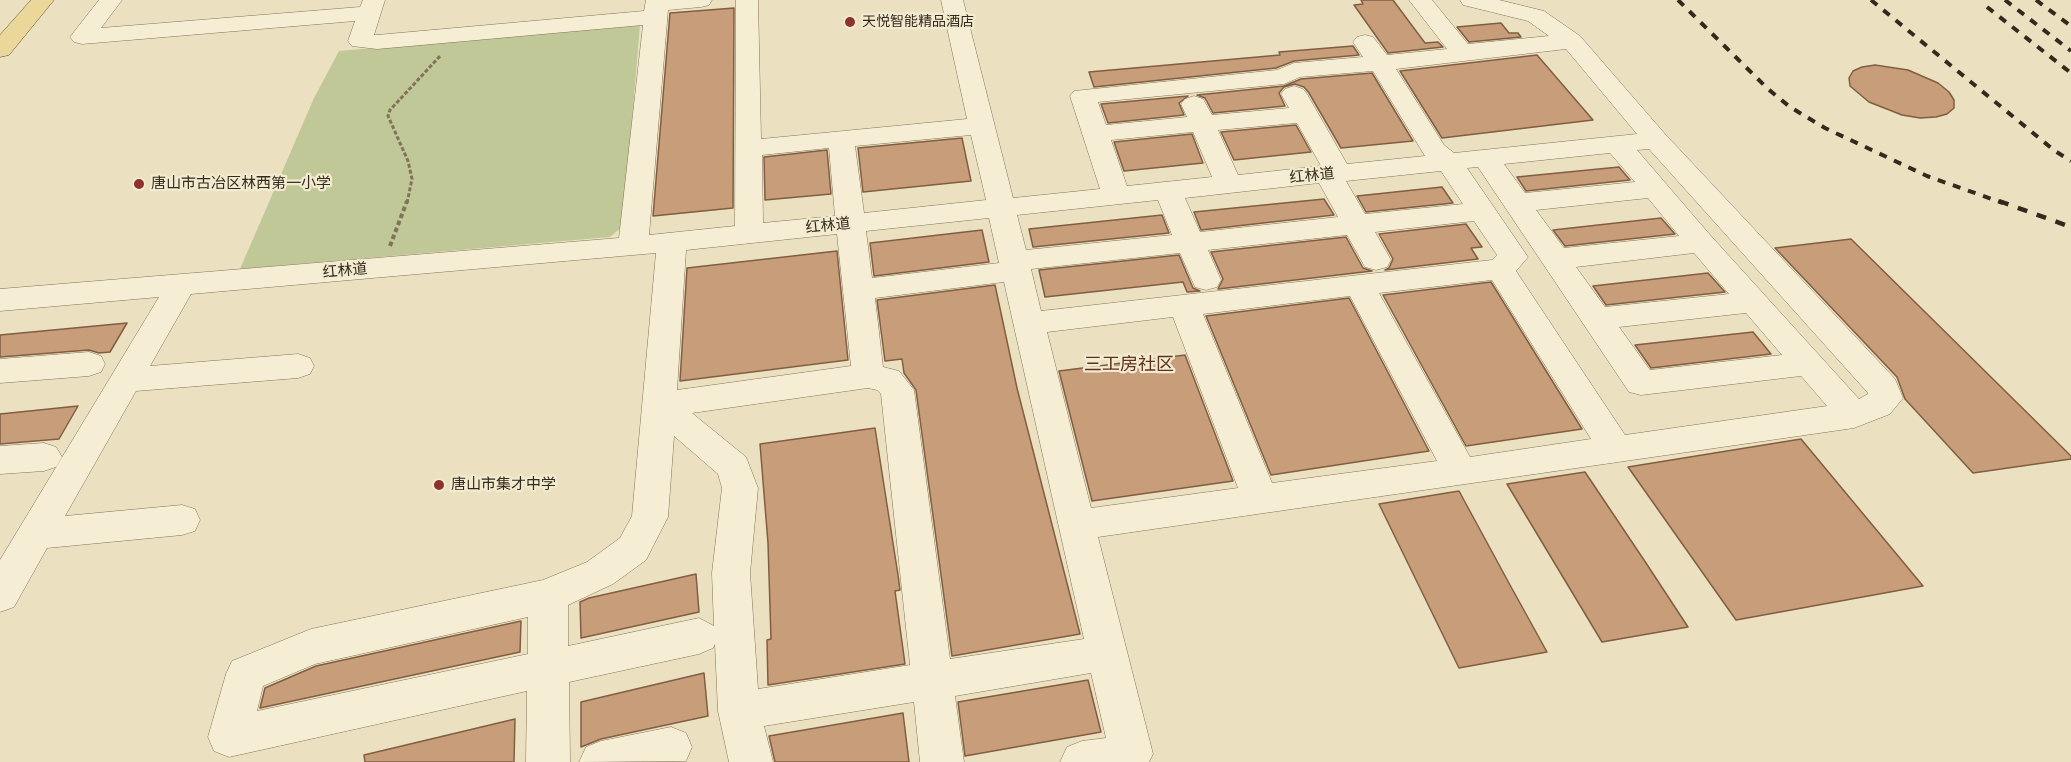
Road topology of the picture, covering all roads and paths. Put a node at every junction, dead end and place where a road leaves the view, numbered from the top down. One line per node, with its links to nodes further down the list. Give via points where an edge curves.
1 (26, 0): 12 (main road)
2 (43, 0): 16 (main road)
3 (134, 0): 9 (street)
4 (701, 0): 11 (street)
5 (747, 0): 28 (street)
6 (952, 0): 23 (street)
7 (1420, 0): 17 (street)
8 (1471, 0): 14 (street, via 1536,16)
9 (110, 1): 10 (street, via 82,37 194,19)
10 (372, 6): 13 (street, via 360,41)
11 (657, 7): 13 (street); 45 (street)
12 (0, 30)
13 (450, 35): 48 (path, via 440,56 390,110 388,117 412,179 408,200)
14 (1572, 41): 17 (street); 26 (street)
15 (1365, 42): 18 (street)
16 (0, 50)
17 (1462, 52): 18 (street)
18 (1380, 63): 19 (street, via 1294,70); 30 (street, via 1434,150)
19 (1284, 77): 20 (street); 21 (street)
20 (1186, 86): 22 (street); 24 (street, via 1083,96)
21 (1305, 114): 22 (street); 31 (street)
22 (1203, 124): 24 (street); 32 (street)
23 (981, 126): 25 (street); 37 (street)
24 (1095, 134): 35 (street)
25 (841, 139): 28 (street); 39 (street)
26 (1656, 140): 27 (street, 红林道); 66 (street, via 1882,388 1886,398)
27 (1618, 144): 29 (street, 红林道); 33 (street)
28 (748, 148): 41 (street)
29 (1486, 158): 30 (street, 红林道); 36 (street)
30 (1449, 162): 31 (street, 红林道); 38 (street)
31 (1334, 174): 32 (street, 红林道); 40 (street)
32 (1229, 185): 34 (street, 红林道)
33 (1656, 189): 36 (street); 44 (street)
34 (1168, 191): 35 (street, 红林道); 43 (street)
35 (1116, 196): 37 (street, 红林道)
36 (1518, 203): 46 (street)
37 (1001, 208): 39 (street, 红林道); 47 (street)
38 (1483, 211): 40 (street); 49 (street, via 1513,257)
39 (850, 224): 41 (street, 红林道); 53 (street)
40 (1356, 224): 43 (street); 50 (street)
41 (749, 234): 42 (street, 红林道)
42 (672, 242): 45 (street, 红林道); 65 (street)
43 (1190, 242): 47 (street); 51 (street)
44 (1701, 243): 46 (street); 55 (street)
45 (633, 246): 48 (street, 红林道)
46 (1556, 258): 57 (street)
47 (1015, 266): 53 (street); 58 (street)
48 (378, 268): 52 (street, 红林道)
49 (1500, 269): 50 (street); 67 (street)
50 (1367, 272): 56 (street); 70 (street)
51 (1206, 280)
52 (181, 285): 54 (street, 红林道); 64 (street)
53 (858, 290): 63 (street)
54 (0, 300)
55 (1752, 302): 57 (street); 60 (street)
56 (1184, 304): 58 (street); 71 (street)
57 (1597, 319): 60 (street, via 1641,383)
58 (1028, 323): 73 (street)
59 (89, 364): 62 (street)
60 (1807, 364): 66 (street)
61 (298, 366): 64 (street)
62 (0, 371)
63 (868, 376): 65 (street); 80 (street, via 887,380 897,390)
64 (125, 380): 74 (street)
65 (660, 405): 76 (street, via 650,518 633,549 600,573); 81 (street, via 734,466 740,488 731,573)
66 (1854, 415): 67 (street)
67 (1616, 450): 70 (street)
68 (44, 457): 69 (street)
69 (0, 460)
70 (1460, 472): 71 (street)
71 (1260, 499): 73 (street)
72 (182, 520): 74 (street)
73 (1076, 525): 78 (street)
74 (35, 534): 75 (street)
75 (0, 595)
76 (548, 596): 79 (street); 79 (street, via 311,647 246,674 229,737)
77 (699, 636): 79 (street)
78 (1107, 653): 80 (street); 87 (street, via 1131,754)
79 (548, 667): 83 (street)
80 (932, 681): 81 (street); 86 (street)
81 (739, 711): 85 (street)
82 (671, 747): 84 (street)
83 (548, 762)
84 (601, 762)
85 (751, 762)
86 (942, 762)
87 (1082, 762)

